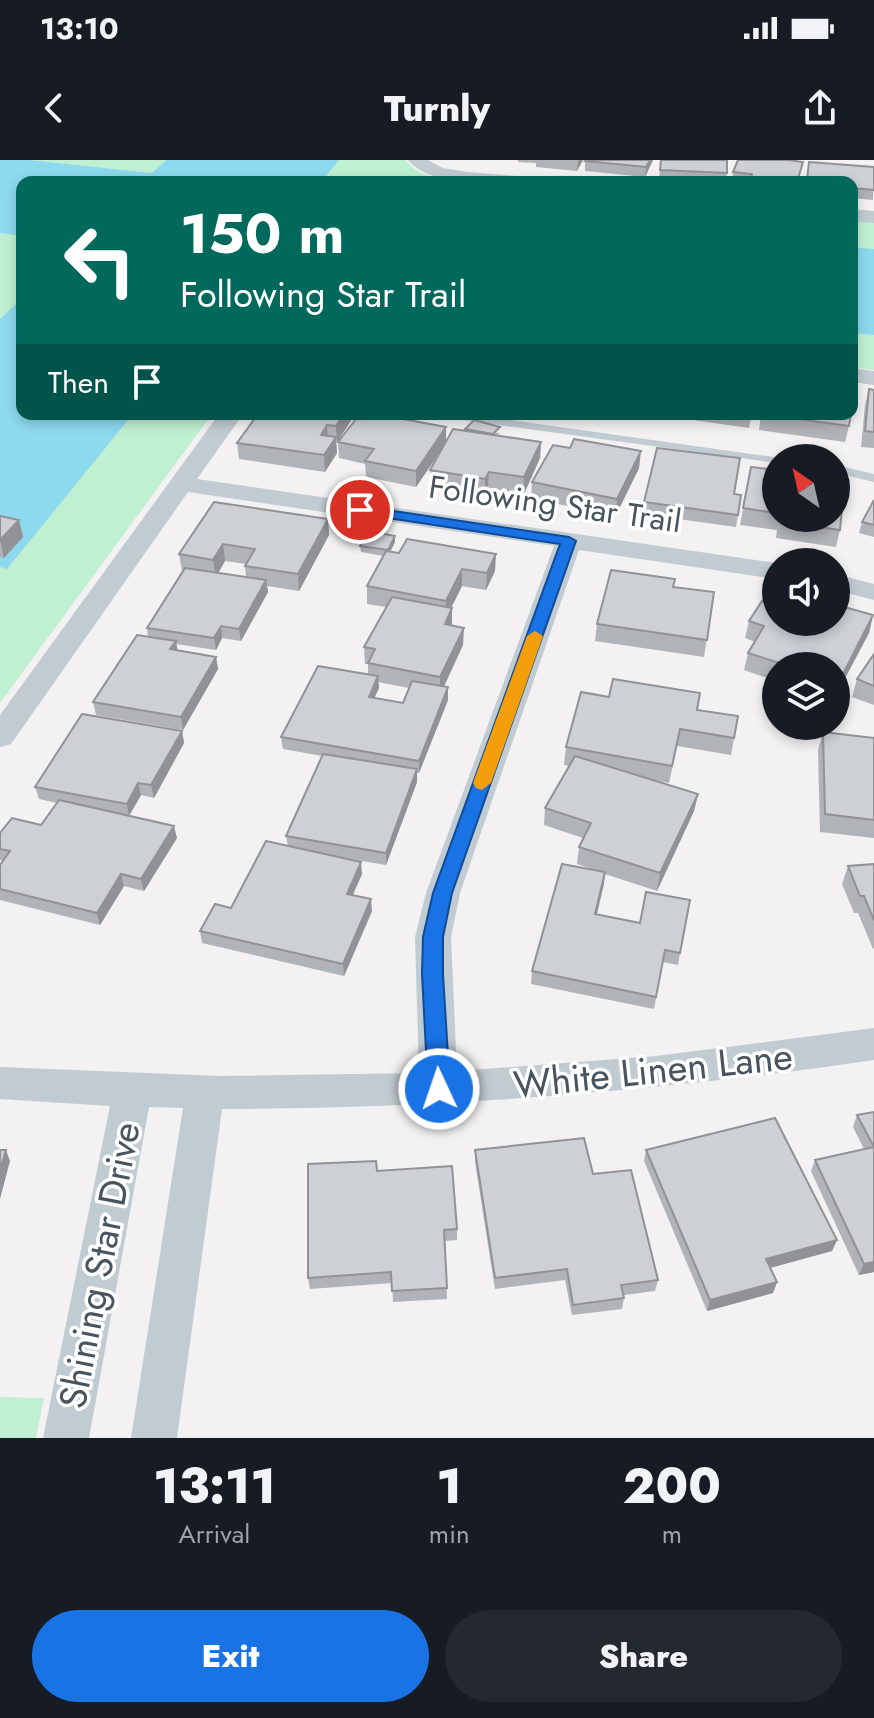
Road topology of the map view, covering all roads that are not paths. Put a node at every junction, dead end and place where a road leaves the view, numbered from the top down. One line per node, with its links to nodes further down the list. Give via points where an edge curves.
1 (420, 163): 2 (street)
2 (472, 176)
3 (227, 420): 8 (street)
4 (485, 420): 5 (lane)
5 (762, 457)
6 (850, 472): 7 (lane)
7 (874, 478)
8 (181, 484): 9 (street, Following Star Trail); 13 (street)
9 (569, 541): 10 (street, Following Star Trail); 16 (street, via 443,893 433,937)
10 (762, 569)
11 (850, 586): 12 (street)
12 (874, 592)
13 (0, 737)
14 (874, 1044): 16 (street, White Linen Lane, via 614,1078)
15 (0, 1083): 17 (street, White Linen Lane)
16 (439, 1089): 18 (street, White Linen Lane)
17 (132, 1093): 18 (street, White Linen Lane); 19 (street, Shining Star Drive)
18 (205, 1094): 20 (street)
19 (66, 1438)
20 (154, 1438)

